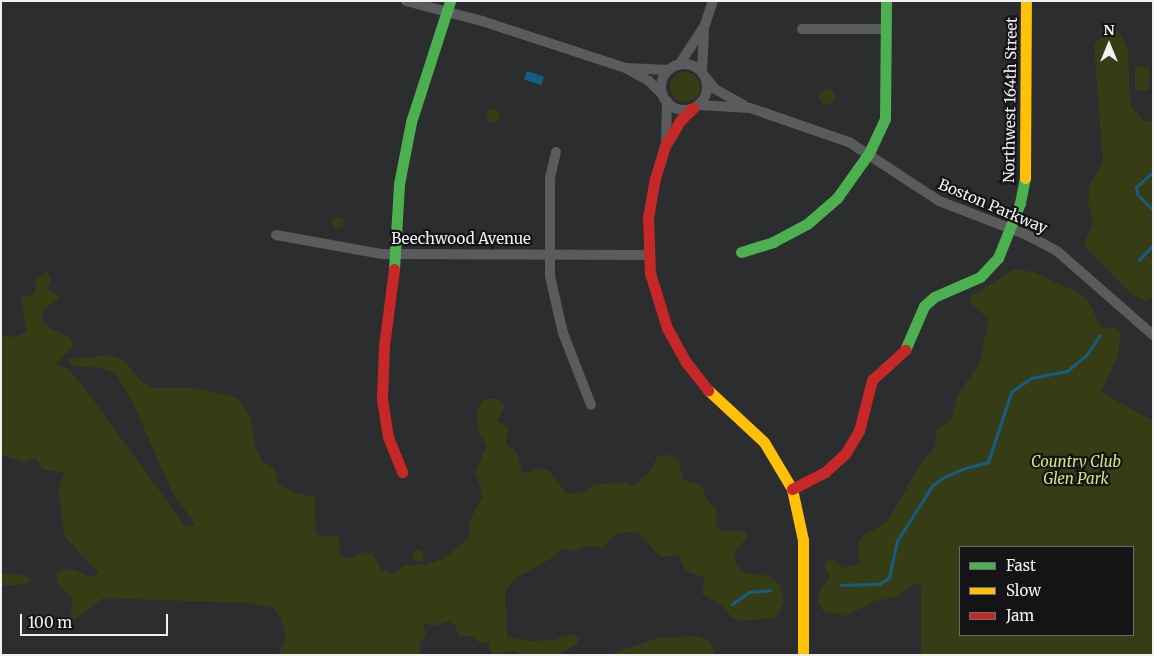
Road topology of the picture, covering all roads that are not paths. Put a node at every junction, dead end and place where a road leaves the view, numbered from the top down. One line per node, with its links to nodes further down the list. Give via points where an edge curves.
1 (406, 1): 5 (street)
2 (713, 1): 6 (street)
3 (886, 1): 8 (street)
4 (1026, 1): 19 (street, Northwest 164th Street, via 1026,173)
5 (449, 6): 10 (street); 22 (street, via 420,89 404,153)
6 (705, 25): 9 (street); 12 (street)
7 (802, 29): 8 (street)
8 (886, 29): 18 (street, via 885,119)
9 (679, 65): 11 (street); 12 (street, via 692,65)
10 (626, 68): 11 (street); 13 (street, via 649,81)
11 (669, 70): 13 (street, via 662,85)
12 (703, 75): 14 (street, via 707,89); 15 (street, Boston Parkway, via 715,89)
13 (665, 99): 14 (street, via 676,108); 16 (street)
14 (696, 106): 15 (street, Boston Parkway); 16 (street, via 680,121)
15 (750, 108): 18 (street, Boston Parkway, via 831,135)
16 (665, 146): 24 (street, via 651,197)
17 (556, 152): 23 (street, via 550,169)
18 (869, 153): 19 (street, Boston Parkway, via 939,201); 21 (street, via 837,198 807,224 773,242)
19 (1012, 228): 25 (street, Boston Parkway, via 1040,241 1073,263); 28 (street, Northwest 164th Street, via 990,269 980,277 934,297 924,306 907,348 872,380 859,431 845,454 825,472)
20 (276, 235): 22 (street, Beechwood Avenue, via 326,242 364,252)
21 (740, 252)
22 (394, 254): 23 (street, Beechwood Avenue); 27 (street, via 393,293 382,365 382,399 388,437)
23 (549, 254): 24 (street, Beechwood Avenue); 26 (street, via 557,314)
24 (648, 255): 28 (street, via 657,300 676,346 710,392 764,442)
25 (1153, 335)
26 (591, 405)
27 (402, 472)
28 (792, 489): 29 (street, via 803,540)
29 (803, 655)

